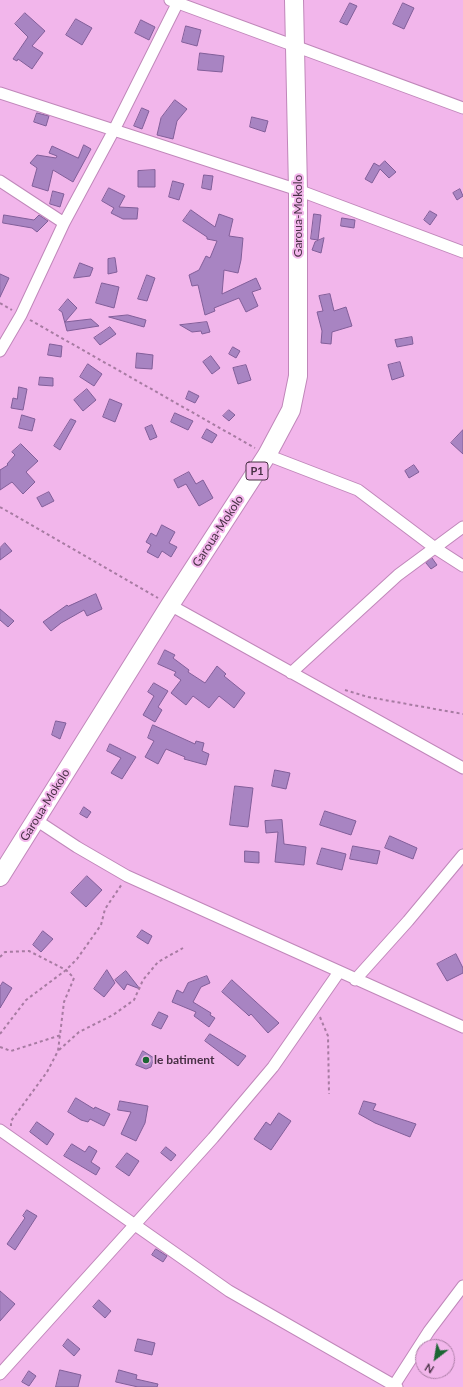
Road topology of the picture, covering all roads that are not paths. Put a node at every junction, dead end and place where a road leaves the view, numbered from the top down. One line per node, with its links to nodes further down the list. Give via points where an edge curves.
1 (294, 0): 3 (main road, Garoua-Mokolo / P1)
2 (176, 1): 3 (street); 6 (street)
3 (296, 48): 5 (street); 8 (main road, Garoua-Mokolo / P1)
4 (0, 94): 6 (street)
5 (463, 108)
6 (114, 130): 8 (street); 9 (street)
7 (0, 181): 9 (street)
8 (298, 190): 10 (street); 12 (main road, Garoua-Mokolo / P1, via 298,376 291,410)
9 (64, 223): 11 (street, via 21,315)
10 (463, 252)
11 (0, 351)
12 (267, 455): 14 (street, via 358,490); 16 (main road, Garoua-Mokolo / P1)
13 (463, 527): 14 (street)
14 (435, 548): 15 (street); 17 (street, via 398,575)
15 (463, 566)
16 (170, 605): 17 (street); 19 (main road, Garoua-Mokolo / P1)
17 (291, 673): 18 (street)
18 (463, 768)
19 (36, 820): 21 (main road, Garoua-Mokolo / P1); 22 (street, via 127,876)
20 (463, 855): 23 (street)
21 (0, 877)
22 (339, 972): 23 (street); 26 (street, via 273,1066 213,1138)
23 (355, 980): 24 (street)
24 (463, 1027)
25 (0, 1130): 26 (street)
26 (134, 1225): 28 (street); 29 (street, via 229,1291)
27 (463, 1286): 29 (street, via 429,1331)
28 (0, 1374)
29 (394, 1386)

